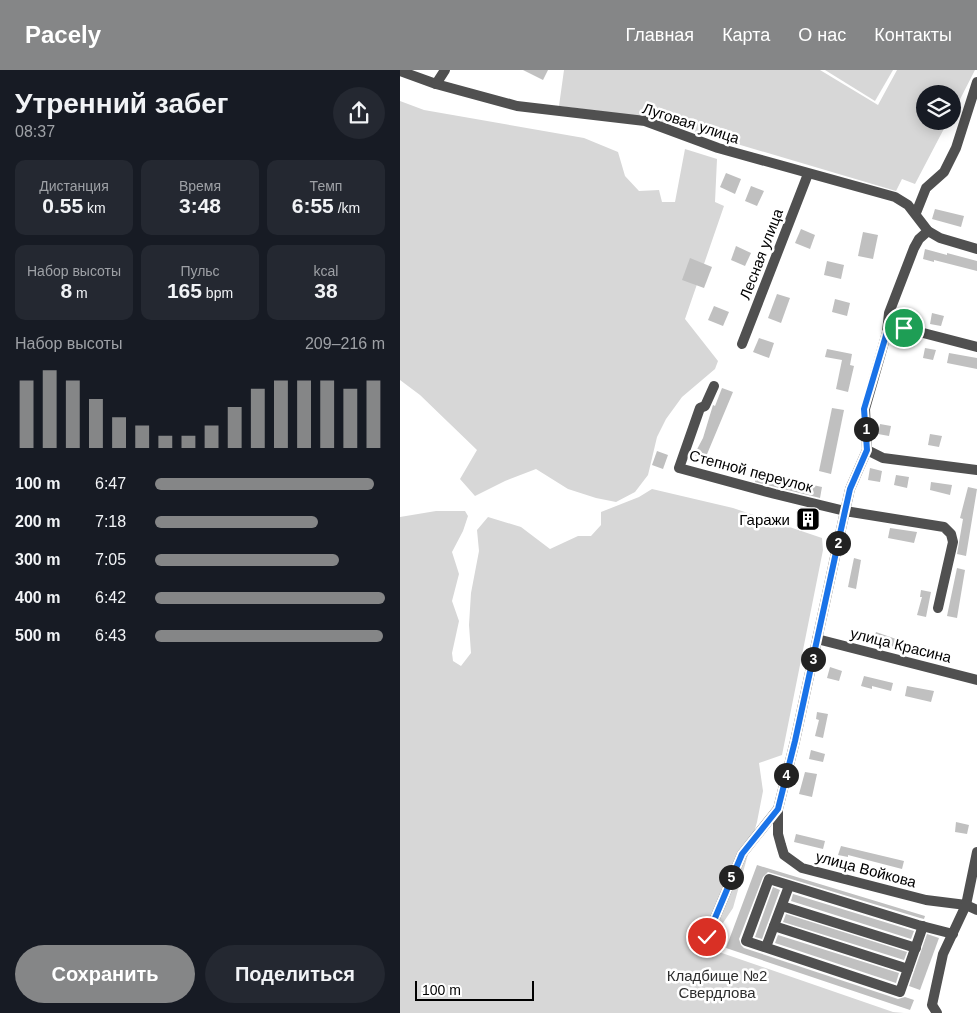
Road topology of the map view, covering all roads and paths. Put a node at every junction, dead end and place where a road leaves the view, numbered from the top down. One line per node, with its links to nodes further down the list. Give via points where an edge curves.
1 (445, 70): 4 (street)
2 (400, 71): 4 (street, Луговая улица)
3 (977, 82): 6 (street, via 956,148 944,172 926,188)
4 (436, 84): 5 (street, Луговая улица, via 517,106 645,121 718,148)
5 (808, 174): 6 (street, Луговая улица, via 895,197); 10 (street, Лесная улица)
6 (916, 213): 7 (street, Луговая улица)
7 (928, 232): 8 (street); 9 (street, via 914,248 889,313)
8 (977, 249)
9 (887, 332): 11 (street, via 904,328); 13 (street, via 864,409)
10 (742, 344)
11 (977, 347)
12 (714, 386): 15 (street, Степной переулок, via 705,406 700,408 679,468)
13 (867, 450): 14 (street, via 883,458); 15 (street, via 850,489)
14 (977, 470)
15 (845, 511): 16 (street, Степной переулок, via 944,526 953,542); 17 (street)
16 (938, 608)
17 (817, 639): 18 (street, улица Красина); 19 (street)
18 (977, 680)
19 (778, 809): 22 (street, улица Войкова, via 778,834 784,855 802,868 926,900); 28 (street, via 742,854)
20 (977, 852): 22 (street)
21 (790, 886): 23 (street); 26 (street); 29 (street, via 769,879 746,941)
22 (966, 904): 24 (street, улица Войкова); 27 (street)
23 (782, 906): 25 (street); 30 (street)
24 (977, 910)
25 (774, 926): 29 (street); 31 (street)
26 (923, 926): 27 (street); 30 (street)
27 (953, 934): 32 (street, via 943,954 932,1005)
28 (707, 937)
29 (766, 947): 31 (street, via 900,992)
30 (916, 948): 31 (street)
31 (908, 968)
32 (936, 1013)

